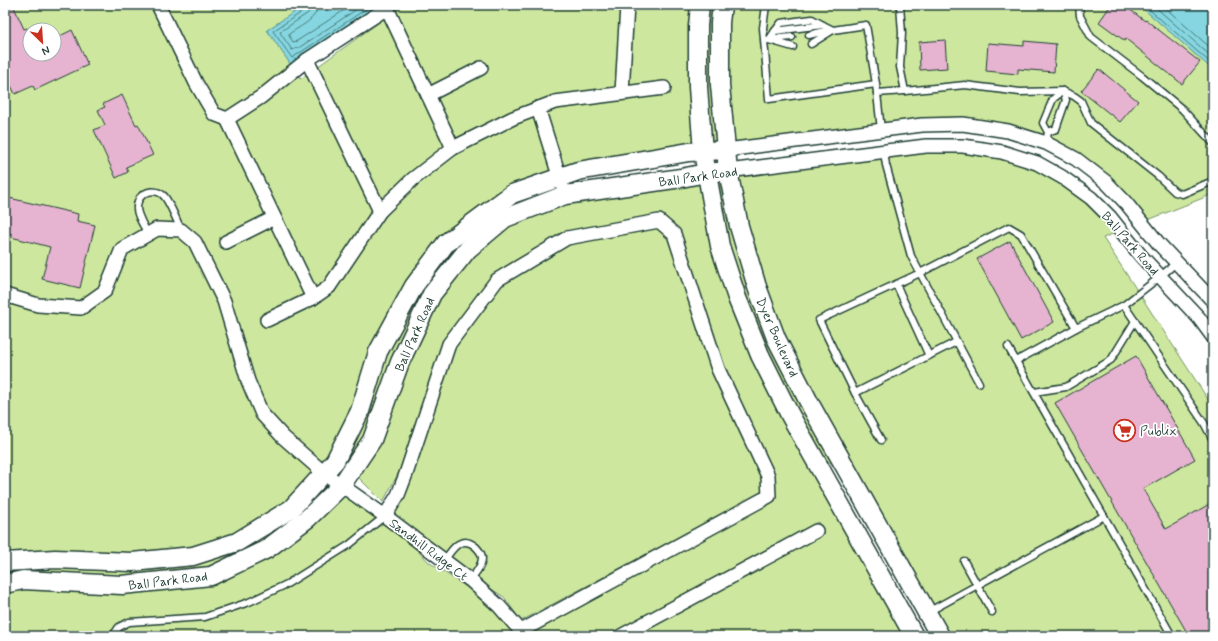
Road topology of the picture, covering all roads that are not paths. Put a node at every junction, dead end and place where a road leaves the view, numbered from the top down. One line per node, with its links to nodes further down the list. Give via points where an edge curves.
1 (158, 5): 20 (street, via 214,114)
2 (627, 5): 17 (street)
3 (700, 5): 26 (street, Dyer Boulevard, via 698,87)
4 (722, 5): 25 (street, Dyer Boulevard, via 720,85)
5 (766, 5): 9 (lane, via 763,28)
6 (900, 5): 14 (lane, via 900,66)
7 (1079, 5): 23 (lane, via 1080,16 1091,37 1182,109)
8 (833, 30): 8 (lane, via 810,40); 9 (lane, via 823,25 775,31); 12 (lane, via 866,25)
9 (766, 40): 9 (lane, via 793,42); 12 (lane, via 769,99)
10 (307, 60): 18 (street, via 387,8); 20 (street, via 261,97); 34 (street)
11 (481, 68): 18 (street)
12 (876, 84): 16 (lane)
13 (664, 88): 17 (street)
14 (905, 90): 15 (lane, via 965,86 1020,92); 16 (lane)
15 (1063, 92): 22 (lane, via 1066,100 1056,129); 22 (lane, via 1053,99 1043,123); 32 (lane, via 1081,101 1091,123 1175,192 1182,194)
16 (877, 93): 21 (lane)
17 (622, 94): 19 (street, via 555,102)
18 (428, 95): 24 (street)
19 (538, 108): 24 (street); 31 (street)
20 (227, 119): 35 (street)
21 (881, 130): 22 (street, Ball Park Road, via 922,124 963,124); 25 (street, Ball Park Road); 27 (street)
22 (1047, 138): 28 (street); 39 (street, Ball Park Road, via 1106,182)
23 (1213, 143)
24 (453, 148): 34 (street, via 413,179)
25 (726, 150): 26 (street, Ball Park Road); 29 (street, Dyer Boulevard)
26 (703, 152): 30 (street, Dyer Boulevard); 31 (street, Ball Park Road, via 689,152 578,171)
27 (884, 152): 28 (street, Ball Park Road, via 926,146 963,146 1002,152); 29 (street, Ball Park Road); 40 (lane, via 911,256)
28 (1037, 163): 41 (street, Ball Park Road, via 1062,177 1090,198 1110,217 1141,256)
29 (728, 172): 30 (street, Ball Park Road); 73 (street, Dyer Boulevard, via 739,226 757,288 776,338 811,406)
30 (706, 173): 33 (street, Ball Park Road); 60 (street, Dyer Boulevard, via 720,246 737,298 760,354)
31 (560, 177): 33 (street); 61 (street, Ball Park Road, via 512,194 446,243 414,286 378,352 360,411 335,461)
32 (1213, 181)
33 (565, 195): 62 (street, Ball Park Road, via 505,218 468,249 432,294 400,362 372,440)
34 (380, 211): 44 (street, via 329,287)
35 (274, 218): 38 (street); 44 (street)
36 (181, 230): 37 (street, via 157,229); 37 (lane, via 165,197 159,192 152,191 143,194 137,205); 61 (street, Sandhill Ridge Ct, via 195,242 224,301 248,381 262,414 283,437)
37 (148, 234): 43 (street, via 122,249 105,291 82,308 38,305)
38 (226, 242)
39 (1177, 262): 41 (lane); 45 (street, Ball Park Road)
40 (920, 273): 42 (lane); 49 (lane, via 1009,228 1021,234); 51 (lane)
41 (1161, 276): 46 (lane); 50 (street, Ball Park Road)
42 (896, 284): 53 (lane); 57 (lane, via 819,320)
43 (5, 295)
44 (313, 298): 47 (street)
45 (1213, 301)
46 (1124, 305): 48 (lane); 49 (lane)
47 (267, 320)
48 (1135, 321): 56 (lane, via 1111,360 1066,387); 59 (lane)
49 (1076, 328): 54 (lane)
50 (1213, 337)
51 (956, 342): 53 (lane); 55 (lane)
52 (1008, 347): 54 (lane)
53 (929, 356): 57 (lane)
54 (1016, 361): 56 (lane)
55 (978, 383)
56 (1034, 392): 64 (lane)
57 (855, 393): 58 (lane)
58 (882, 440)
59 (1213, 440)
60 (810, 451): 73 (street, via 833,473 902,595); 77 (street, Dyer Boulevard)
61 (324, 472): 62 (street, Sandhill Ridge Ct); 68 (street, Ball Park Road, via 291,509 237,542 194,556 132,562 55,559)
62 (341, 486): 63 (street, Sandhill Ridge Ct); 70 (street, Ball Park Road, via 308,518 267,549 211,576 122,585 23,580)
63 (385, 516): 66 (street, Sandhill Ridge Ct); 74 (street, via 398,495 406,474 449,344 497,280 567,238 658,221 674,234 718,369 768,476 769,496); 75 (lane, via 349,545 287,584 249,602 205,617 129,622 119,627)
64 (1104, 516): 71 (lane); 79 (lane)
65 (816, 531): 76 (street)
66 (444, 561): 69 (street, Sandhill Ridge Ct); 69 (lane, via 457,545 464,542 472,543 482,557 480,567)
67 (964, 561): 71 (lane)
68 (5, 562)
69 (470, 580): 74 (street, Sandhill Ridge Ct, via 499,606)
70 (5, 584)
71 (977, 586): 72 (lane); 73 (lane)
72 (992, 612)
73 (927, 613): 78 (street, Dyer Boulevard)
74 (520, 634)
75 (113, 636)
76 (621, 636)
77 (914, 636)
78 (940, 636)
79 (1172, 636)

